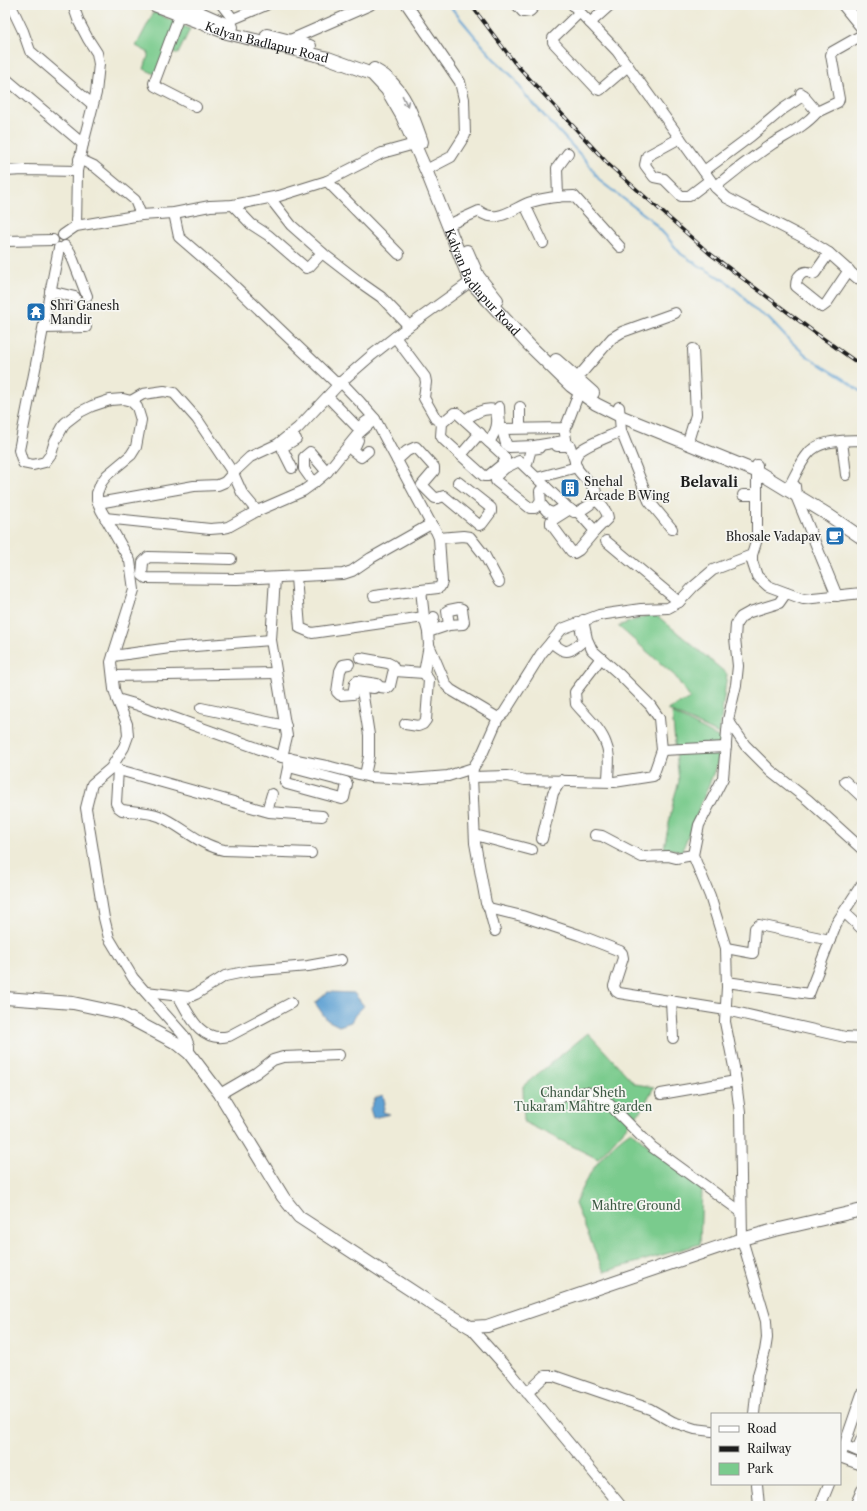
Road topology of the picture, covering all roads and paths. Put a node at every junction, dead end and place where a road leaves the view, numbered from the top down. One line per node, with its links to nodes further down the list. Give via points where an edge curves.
1 (7, 5): 24 (street, via 13,10 30,51)
2 (73, 5): 24 (street, via 79,22 97,53 99,64 96,93)
3 (154, 5): 14 (main road)
4 (222, 5): 17 (street)
5 (266, 5): 17 (street)
6 (370, 5): 20 (street)
7 (407, 5): 32 (street, via 460,82 463,95 465,135 451,157)
8 (516, 5): 9 (street, via 524,12 530,11)
9 (536, 5)
10 (610, 5): 16 (street)
11 (844, 5): 18 (main road)
12 (852, 5): 15 (main road)
13 (577, 9): 16 (street); 21 (street, via 552,42 600,90)
14 (180, 10): 17 (main road); 25 (street, via 154,83 155,86)
15 (862, 16)
16 (590, 23): 21 (street, via 618,51)
17 (230, 26): 20 (main road)
18 (862, 26)
19 (862, 35): 26 (street, via 832,52 839,99 838,102)
20 (288, 44): 28 (main road, via 348,58 371,67 387,78 402,95 413,118)
21 (628, 66): 27 (street)
22 (5, 78): 23 (street)
23 (10, 86): 29 (street)
24 (92, 104): 29 (street)
25 (196, 107)
26 (817, 112): 35 (street, via 803,94); 37 (street, via 801,126)
27 (680, 138): 35 (street); 37 (street, via 647,156 645,165 649,171 656,179 664,179 681,196 689,196)
28 (418, 143): 32 (main road); 36 (street, via 382,153)
29 (82, 144): 31 (street)
30 (568, 153): 38 (street, via 557,168)
31 (79, 159): 34 (street); 43 (street, via 94,166 135,200)
32 (428, 169): 44 (main road)
33 (5, 171): 34 (street)
34 (77, 171): 45 (street)
35 (704, 172): 37 (street)
36 (327, 180): 39 (street); 52 (street)
37 (712, 183): 51 (street, via 727,198)
38 (558, 197): 41 (street); 49 (street, via 574,196)
39 (270, 198): 40 (street); 50 (street, via 287,220)
40 (233, 205): 42 (street, via 210,206); 50 (street, via 251,224 268,235 306,268)
41 (525, 205): 44 (street, via 495,217 485,216 479,211); 47 (street)
42 (174, 213): 43 (street); 65 (street, via 179,237 335,382)
43 (141, 215): 45 (street)
44 (451, 224): 54 (main road)
45 (76, 226): 48 (street, via 63,235 57,235)
46 (5, 241): 48 (street)
47 (543, 243)
48 (59, 245): 56 (street); 57 (street, via 70,252)
49 (620, 247)
50 (322, 253): 60 (street, via 381,297)
51 (829, 253): 53 (street); 53 (street, via 815,273 816,277 805,271 796,280 796,286 822,307)
52 (399, 254)
53 (849, 270): 55 (street, via 857,278)
54 (474, 279): 60 (street); 66 (main road)
55 (862, 279)
56 (50, 291): 58 (street); 62 (street)
57 (87, 296)
58 (76, 297)
59 (675, 312): 66 (street, via 612,338)
60 (409, 326): 63 (street)
61 (86, 327): 62 (street)
62 (44, 328): 68 (street, via 19,450 23,463 33,465 45,462 65,423 78,413 110,400 123,398)
63 (395, 337): 65 (street); 73 (street, via 425,377 424,398 436,419)
64 (693, 349): 84 (street, via 696,414)
65 (341, 382): 67 (street); 72 (street)
66 (577, 386): 70 (main road); 75 (street)
67 (328, 396): 72 (street, via 357,427); 80 (street)
68 (131, 401): 95 (street, via 143,394 164,391 174,394 197,419); 108 (street, via 137,407 141,420 136,447 101,483 97,493)
69 (499, 407): 76 (street)
70 (619, 411): 77 (street); 84 (main road)
71 (468, 418): 73 (street, via 454,413); 78 (street); 81 (street); 81 (street, via 477,412 495,410 497,426)
72 (375, 420): 79 (street, via 363,437); 88 (street)
73 (442, 423): 87 (street, via 443,440)
74 (536, 428): 75 (street); 76 (street, via 522,416); 85 (street)
75 (564, 428): 85 (street, via 564,441)
76 (502, 429): 85 (street, via 509,447)
77 (621, 431): 89 (street, via 581,450); 115 (street, via 649,501)
78 (480, 433): 81 (street); 87 (street)
79 (360, 437): 86 (street, via 353,451 361,457); 93 (street)
80 (296, 439): 91 (street, via 283,447); 95 (street, via 250,457)
81 (491, 439): 87 (street, via 505,458 505,462 488,476 484,476)
82 (862, 440): 83 (street)
83 (842, 441): 94 (street); 101 (street, via 816,446 811,450 806,455)
84 (689, 442): 92 (main road)
85 (538, 445)
86 (368, 451)
87 (460, 455)
88 (397, 460): 99 (street, via 416,447 434,467); 102 (street)
89 (576, 464): 90 (street, via 570,446 548,446 531,449); 96 (street); 106 (street, via 596,489)
90 (526, 467): 96 (street); 107 (street, via 519,461 514,463 496,476 496,481 530,508 535,508)
91 (292, 468)
92 (757, 469): 101 (main road); 104 (street)
93 (327, 472): 98 (street); 98 (street, via 309,452 304,457 304,469)
94 (844, 472)
95 (232, 473): 108 (street, via 225,482 218,485 194,486); 111 (street, via 242,493)
96 (537, 478): 100 (street)
97 (458, 482): 105 (street, via 491,508 482,524 479,525 444,496)
98 (314, 483): 111 (street, via 303,491)
99 (422, 485): 102 (street); 105 (street)
100 (545, 486): 107 (street, via 540,491); 110 (street)
101 (792, 489): 112 (main road); 130 (street)
102 (412, 490): 109 (street)
103 (742, 495): 104 (street)
104 (757, 495): 121 (street, via 757,539)
105 (435, 498): 109 (street)
106 (595, 500): 110 (street); 117 (street, via 608,514 608,518)
107 (540, 502): 110 (street, via 547,511 553,513)
108 (98, 503): 113 (street)
109 (422, 508): 114 (street)
110 (571, 509): 117 (street); 117 (street, via 551,524 571,551 574,553 579,550)
111 (256, 511): 113 (street, via 228,527 217,529)
112 (829, 512): 116 (main road); 119 (main road)
113 (105, 518): 139 (street, via 130,561 134,590)
114 (431, 524): 118 (street); 123 (street, via 352,571 343,574)
115 (672, 529)
116 (862, 529)
117 (595, 531)
118 (439, 538): 125 (street, via 470,537 485,556); 126 (street, via 442,582 438,588)
119 (862, 538)
120 (606, 541): 131 (street)
121 (752, 555): 127 (street, via 757,576 768,586); 131 (street, via 713,570)
122 (231, 559): 124 (street, via 148,557 142,562 142,575 146,578)
123 (296, 577): 124 (street); 132 (street, via 300,628 307,631)
124 (275, 578): 136 (street)
125 (499, 582)
126 (421, 590): 129 (street); 132 (street)
127 (786, 593): 130 (street, via 803,599); 151 (street, via 779,603 750,612 741,617 736,624 738,666)
128 (862, 593): 130 (street)
129 (374, 596)
130 (837, 596)
131 (679, 602): 133 (street, via 668,608 599,615)
132 (428, 618): 135 (street)
133 (581, 621): 137 (street, via 562,629); 137 (street, via 579,627 584,639 582,643 567,652); 141 (street, via 592,650)
134 (449, 625): 135 (street)
135 (428, 632): 138 (street)
136 (271, 640): 139 (street, via 170,648); 144 (street)
137 (551, 642): 150 (street, via 504,713)
138 (429, 645): 145 (street); 150 (street, via 442,677 451,690)
139 (113, 656): 146 (street)
140 (360, 658): 143 (street, via 388,663)
141 (600, 658): 155 (street, via 650,705 659,718); 161 (street, via 575,692 575,699 576,704 606,744 609,757)
142 (349, 664): 143 (street, via 343,665 340,671 337,692 340,695 352,694 357,681 388,688)
143 (395, 671): 145 (street)
144 (276, 673): 146 (street); 153 (street)
145 (424, 673): 152 (street, via 428,680 426,720 418,726)
146 (113, 676): 148 (street)
147 (387, 690): 159 (street, via 364,687 362,690 369,735 369,756)
148 (117, 700): 156 (street, via 138,705); 157 (street, via 128,724 128,736)
149 (201, 708): 153 (street)
150 (498, 718): 158 (street)
151 (728, 720): 154 (street); 170 (street, via 745,745 771,771 808,800)
152 (405, 724)
153 (286, 726): 156 (street)
154 (726, 747): 155 (street); 173 (street, via 723,778 699,825)
155 (662, 750): 161 (street, via 653,776)
156 (287, 761): 156 (street, via 287,784 344,798 346,782); 159 (street)
157 (114, 769): 165 (street); 172 (street, via 116,803 122,810 159,816 214,848); 183 (street, via 92,784 86,808 87,816 104,918 110,938 133,978)
158 (473, 772): 159 (street, via 417,778); 160 (street, via 525,780); 167 (street)
159 (365, 776)
160 (561, 780): 161 (street); 169 (street, via 554,793)
161 (608, 781)
162 (845, 781): 164 (street)
163 (272, 794): 165 (street)
164 (862, 797)
165 (267, 811): 166 (street)
166 (322, 816)
167 (475, 834): 171 (street); 175 (street, via 486,903)
168 (595, 835): 173 (street, via 602,836 642,857 676,858)
169 (542, 839)
170 (862, 849)
171 (532, 850)
172 (311, 853)
173 (693, 855): 180 (street, via 710,896)
174 (862, 884): 176 (street)
175 (489, 908): 178 (street); 186 (street, via 522,916 620,951 623,955 614,986 616,991)
176 (844, 912): 177 (street); 179 (street)
177 (862, 929)
178 (495, 931)
179 (830, 940): 180 (street, via 759,925 755,928 753,953); 182 (street, via 809,994)
180 (726, 948): 182 (street)
181 (341, 960): 184 (street, via 236,973 225,976 189,997)
182 (727, 982): 188 (street)
183 (146, 992): 184 (street); 191 (street, via 186,1038)
184 (179, 997): 187 (street, via 192,1021 211,1037 220,1038 229,1036)
185 (5, 998): 191 (main road, via 73,1003 120,1013 160,1033)
186 (671, 1001): 188 (street); 189 (street)
187 (291, 1003)
188 (726, 1010): 190 (street, via 845,1037); 193 (street, via 725,1022)
189 (673, 1038)
190 (862, 1038)
191 (189, 1053): 194 (main road)
192 (339, 1054): 194 (street, via 283,1057 273,1060)
193 (736, 1081): 195 (street); 198 (street, via 740,1113)
194 (220, 1094): 200 (main road, via 283,1197 299,1217)
195 (661, 1094)
196 (549, 1099): 198 (street, via 586,1092 600,1097 652,1147)
197 (862, 1210): 199 (main road)
198 (740, 1211): 199 (street)
199 (742, 1240): 200 (main road, via 487,1326); 203 (street, via 766,1321 767,1338 758,1375)
200 (470, 1327): 201 (street)
201 (527, 1393): 204 (street, via 545,1376 554,1376 650,1409 673,1422); 213 (street)
202 (861, 1398): 206 (street)
203 (754, 1413)
204 (711, 1431)
205 (862, 1438): 207 (street)
206 (844, 1445): 207 (street); 208 (street)
207 (859, 1452)
208 (841, 1454)
209 (841, 1457): 210 (street)
210 (862, 1465)
211 (757, 1485): 217 (street)
212 (829, 1485): 218 (street)
213 (604, 1486): 215 (street); 216 (street)
214 (862, 1490): 219 (street)
215 (611, 1506)
216 (621, 1506)
217 (759, 1506)
218 (820, 1506)
219 (855, 1506)

